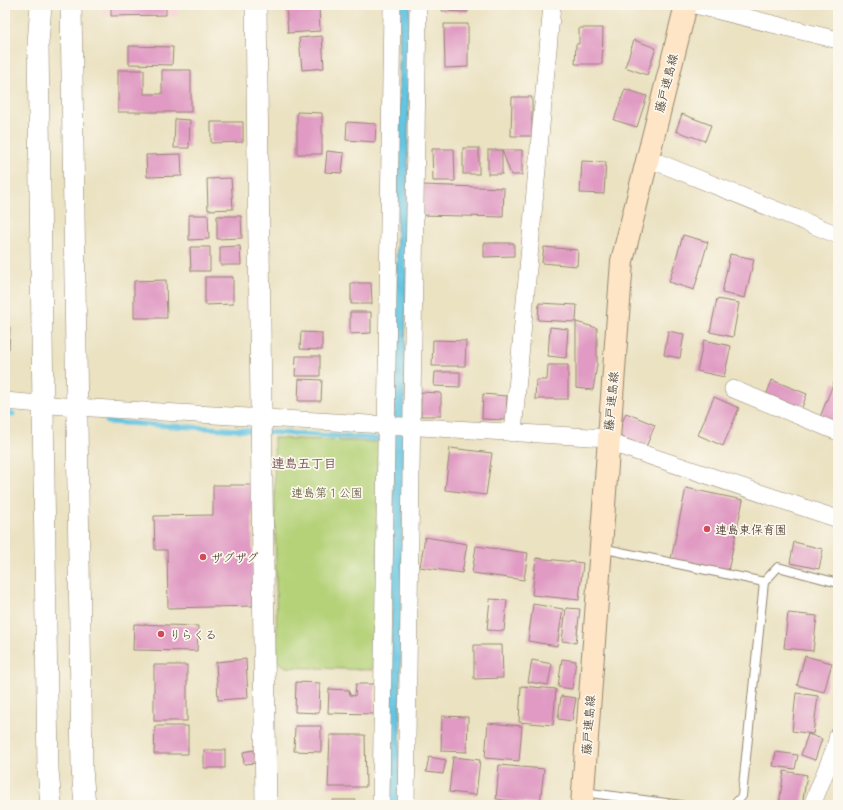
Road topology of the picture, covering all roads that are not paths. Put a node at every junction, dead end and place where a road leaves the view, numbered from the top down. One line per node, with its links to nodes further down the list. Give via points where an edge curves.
1 (28, 5): 11 (street)
2 (41, 5): 11 (street)
3 (71, 5): 17 (street)
4 (256, 5): 18 (street)
5 (392, 5): 19 (street)
6 (418, 5): 19 (street)
7 (552, 5): 21 (street)
8 (686, 5): 12 (main road, 藤戸連島線)
9 (695, 5): 10 (street)
10 (838, 40)
11 (38, 43): 16 (street)
12 (647, 158): 13 (street); 22 (main road, 藤戸連島線, via 622,261)
13 (837, 231)
14 (733, 389): 20 (street)
15 (5, 401): 16 (street)
16 (42, 404): 17 (street); 29 (street, via 48,770)
17 (75, 407): 18 (street); 30 (street)
18 (262, 429): 19 (street); 31 (street)
19 (394, 431): 21 (street); 32 (street); 33 (street)
20 (838, 432)
21 (514, 433): 22 (street)
22 (608, 440): 23 (street); 24 (main road, 藤戸連島線)
23 (838, 519)
24 (600, 548): 25 (lane); 28 (main road, 藤戸連島線)
25 (764, 582): 26 (lane, via 778,567); 35 (lane, via 742,796)
26 (838, 583)
27 (838, 735): 36 (street)
28 (582, 799): 34 (lane)
29 (51, 805)
30 (85, 805)
31 (266, 805)
32 (381, 805)
33 (406, 805)
34 (682, 805)
35 (734, 805)
36 (812, 805)

